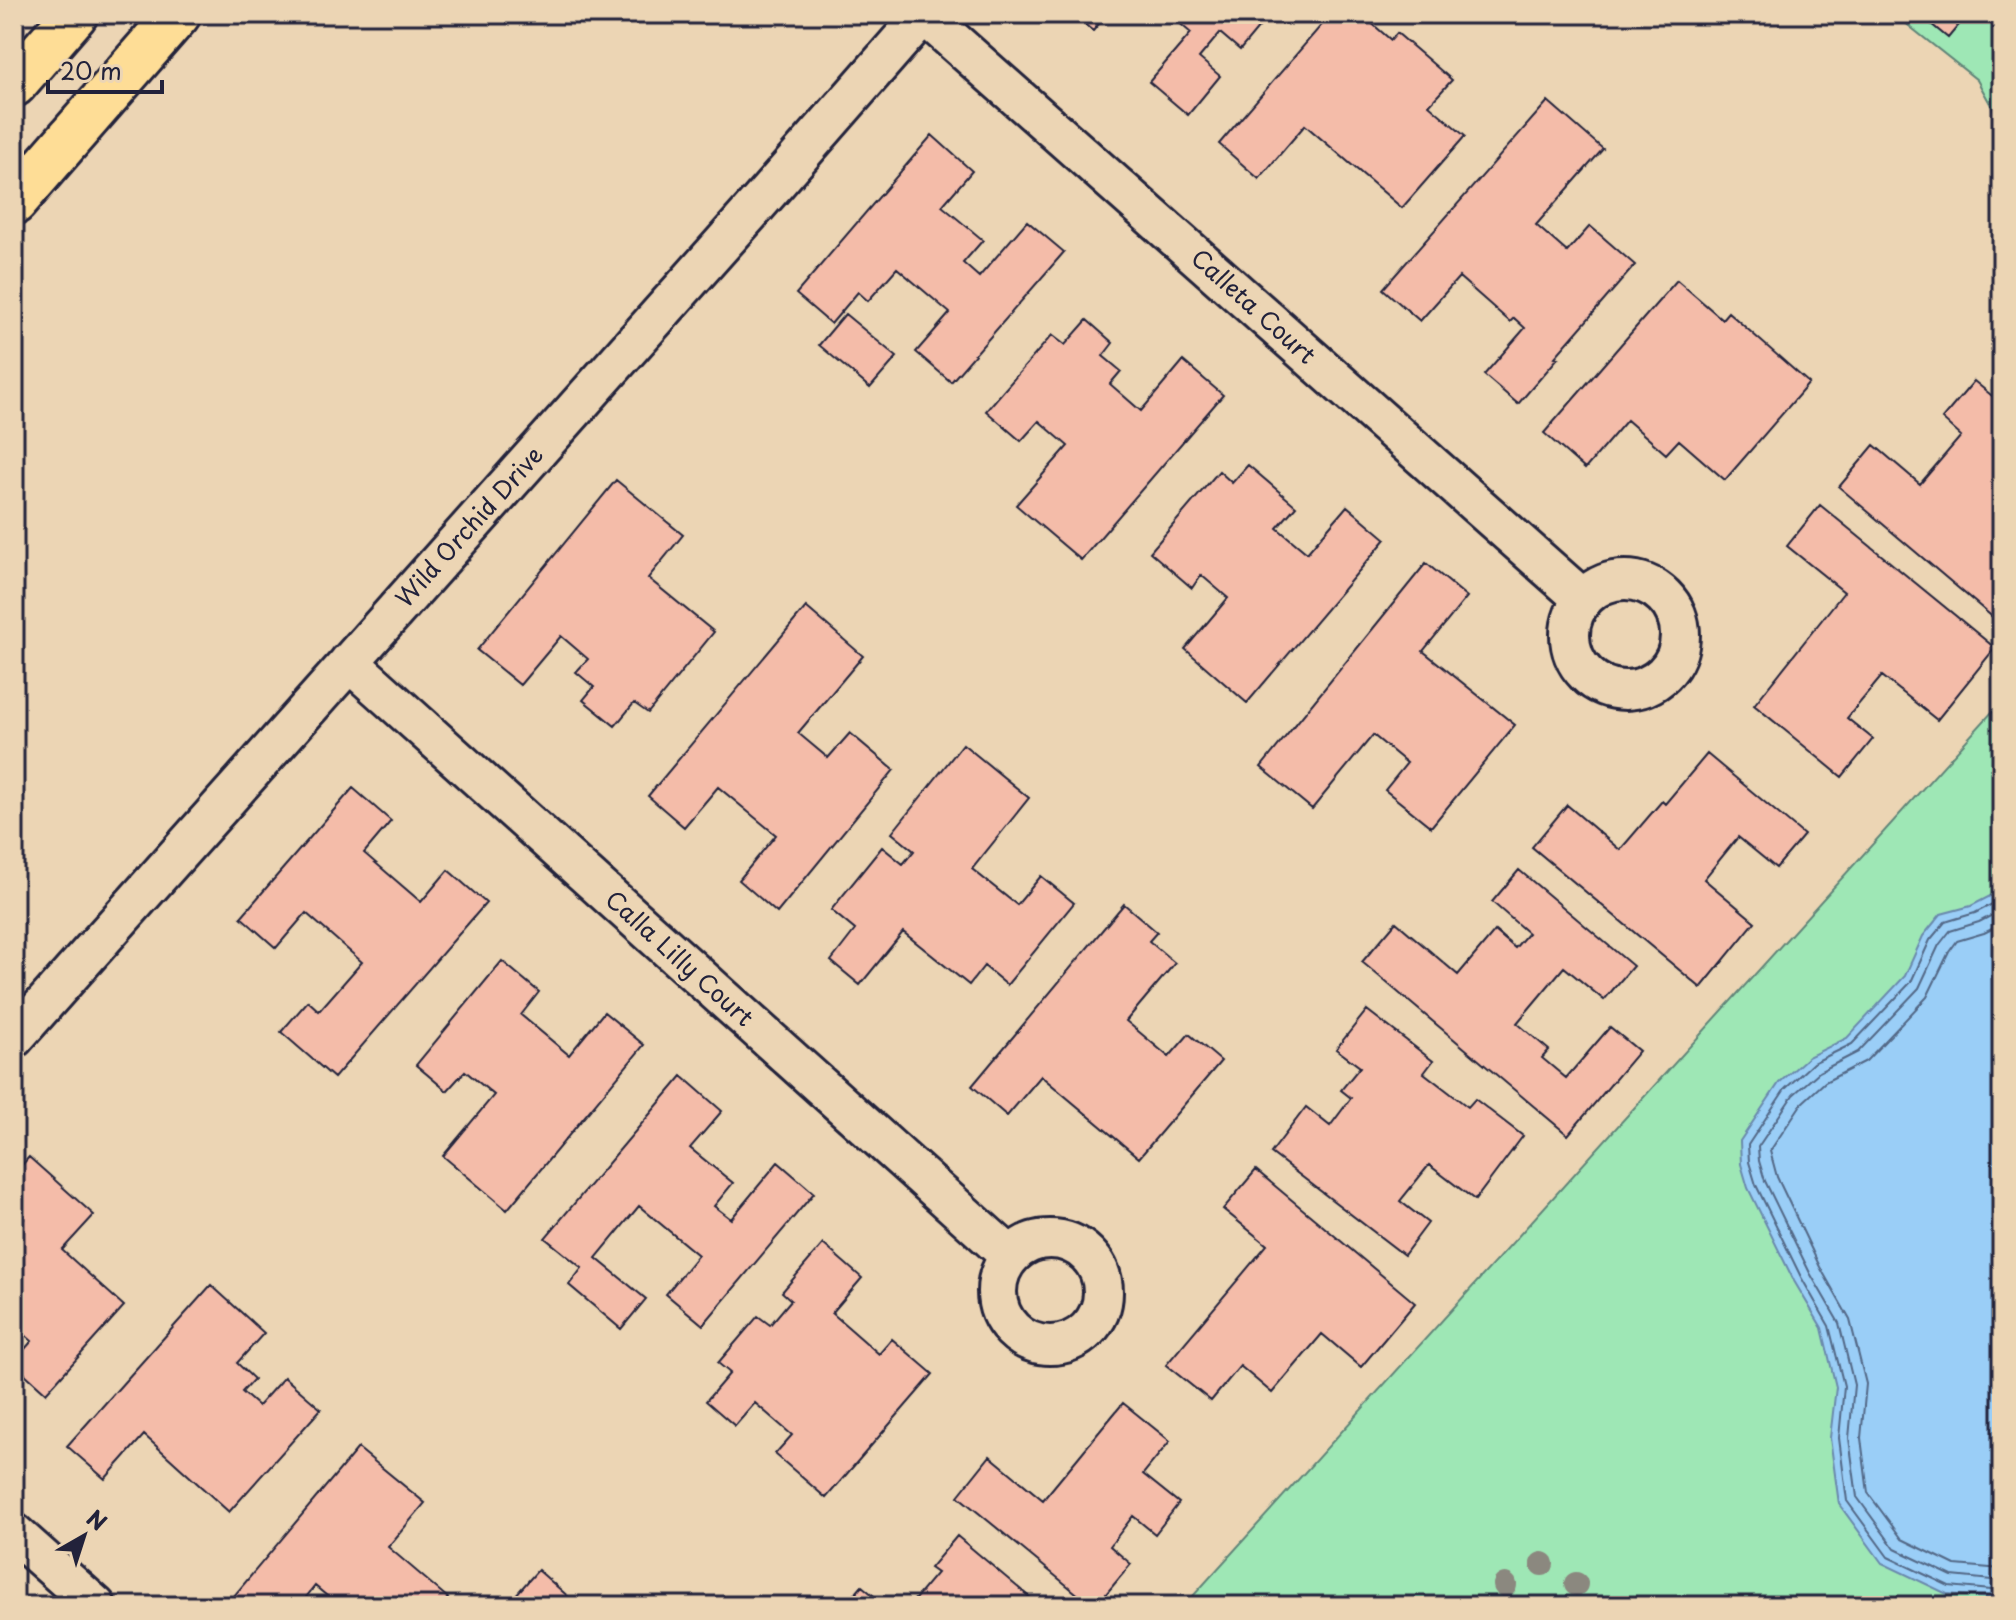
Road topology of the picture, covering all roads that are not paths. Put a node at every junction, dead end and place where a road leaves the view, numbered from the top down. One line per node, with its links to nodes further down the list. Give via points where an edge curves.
1 (75, 14): 4 (highway)
2 (178, 14): 5 (highway)
3 (924, 14): 6 (street, Calleta Court); 7 (street, Wild Orchid Drive)
4 (14, 84)
5 (14, 202)
6 (1583, 599)
7 (349, 662): 8 (street, Wild Orchid Drive); 9 (street, Calla Lilly Court)
8 (14, 1038)
9 (1010, 1256)
10 (14, 1533): 11 (street)
11 (96, 1606)

